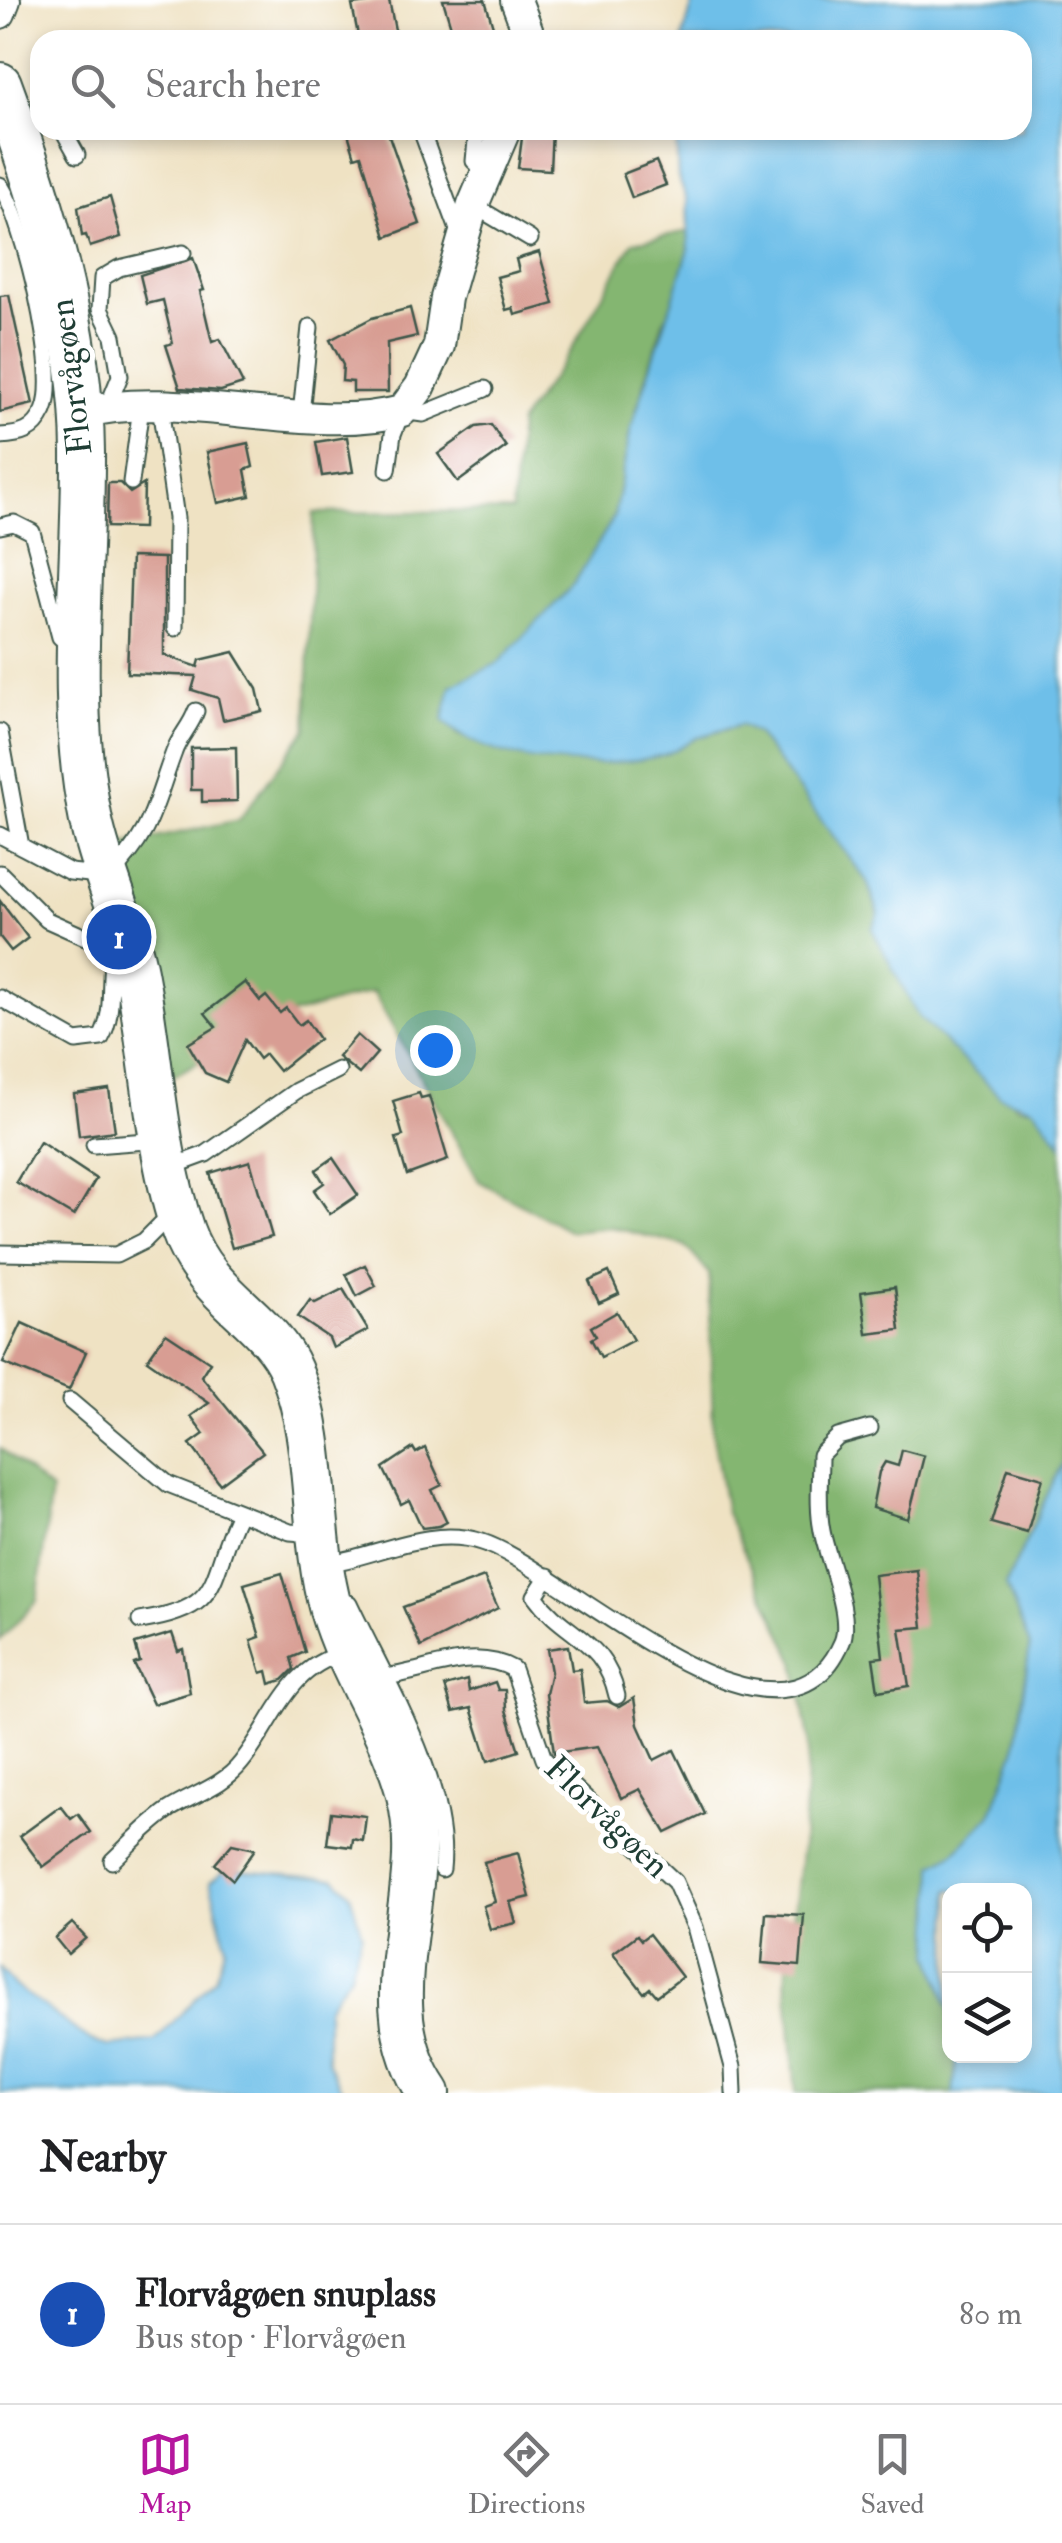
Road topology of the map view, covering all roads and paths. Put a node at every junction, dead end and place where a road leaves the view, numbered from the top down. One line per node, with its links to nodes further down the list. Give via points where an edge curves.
1 (4, 0): 3 (street)
2 (516, 0): 4 (street)
3 (0, 13)
4 (527, 30)
5 (14, 105): 20 (street, Florvågøen)
6 (68, 140): 10 (lane)
7 (425, 140): 15 (lane)
8 (476, 140): 11 (lane, via 474,161)
9 (500, 140): 11 (street)
10 (76, 154)
11 (486, 172): 13 (street)
12 (0, 185): 23 (lane, Florvågøen, via 42,313 49,373 36,423 26,433)
13 (472, 204): 14 (lane); 15 (street)
14 (530, 239)
15 (462, 242): 21 (street, via 438,346)
16 (184, 253): 20 (lane, via 102,278 100,309 120,376)
17 (310, 327): 22 (lane)
18 (485, 389): 21 (lane, via 423,414)
19 (151, 407): 20 (street); 22 (street); 25 (lane); 27 (lane, via 176,518)
20 (94, 410): 28 (street, Florvågøen)
21 (402, 411): 22 (street); 24 (lane)
22 (301, 414)
23 (0, 436)
24 (388, 470)
25 (131, 482)
26 (0, 526): 28 (lane, via 14,523 32,532 60,637)
27 (175, 628)
28 (79, 645): 34 (street, Florvågøen, via 83,772)
29 (196, 711): 34 (lane, via 138,847)
30 (0, 732): 32 (lane)
31 (0, 835): 32 (lane)
32 (21, 846): 34 (lane, via 70,872)
33 (0, 873): 35 (lane, via 47,920)
34 (106, 876): 35 (street, Florvågøen)
35 (122, 948): 36 (lane, Florvågøen, via 108,974 108,1025 101,1038 76,1042); 39 (street, Florvågøen, via 145,1024)
36 (0, 998)
37 (338, 1070): 39 (lane)
38 (94, 1144): 39 (lane)
39 (170, 1172): 40 (lane, via 128,1252); 44 (street, Florvågøen, via 183,1234 216,1291 288,1365 308,1438)
40 (0, 1252)
41 (70, 1401): 43 (lane, via 168,1484)
42 (870, 1428): 45 (lane, via 838,1437 820,1455 821,1529 844,1629 836,1652 804,1682 772,1692 720,1681)
43 (239, 1513): 44 (lane, via 290,1532); 46 (lane, via 201,1602)
44 (323, 1554): 45 (lane, via 426,1539 480,1541); 47 (street, Florvågøen); 48 (lane, Florvågøen)
45 (548, 1576): 49 (lane, via 535,1596 611,1669)
46 (140, 1622)
47 (348, 1653): 50 (lane, via 325,1658 294,1681 240,1766 167,1811); 52 (street, Florvågøen, via 389,1740 413,1817 400,2014 408,2055)
48 (383, 1677): 51 (lane, Florvågøen, via 428,1778 440,1823); 53 (lane, Florvågøen, via 450,1660 513,1670 544,1759 675,1882 695,1928 733,2067)
49 (617, 1696)
50 (112, 1861)
51 (442, 1869)
52 (429, 2093)
53 (734, 2093)

